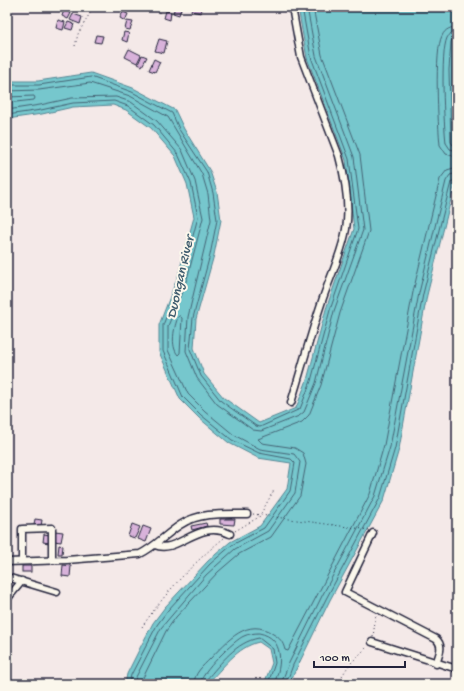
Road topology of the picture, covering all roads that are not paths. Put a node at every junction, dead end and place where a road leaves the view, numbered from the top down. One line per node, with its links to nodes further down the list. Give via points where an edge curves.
1 (292, 7): 2 (street, via 301,57 343,170 346,228 320,304)
2 (291, 403)
3 (250, 514): 6 (street, via 217,514 186,521)
4 (371, 531): 15 (street, via 345,592 439,642 441,648)
5 (230, 534): 6 (street, via 217,529 209,530 166,547)
6 (155, 545): 7 (street, via 140,554 128,556)
7 (52, 560): 8 (street); 8 (street, via 52,528 22,529)
8 (22, 561): 9 (street)
9 (7, 562)
10 (7, 577): 11 (street)
11 (22, 581): 12 (street); 13 (street)
12 (57, 592)
13 (7, 599)
14 (372, 642): 15 (street)
15 (436, 664): 16 (street)
16 (457, 669)

